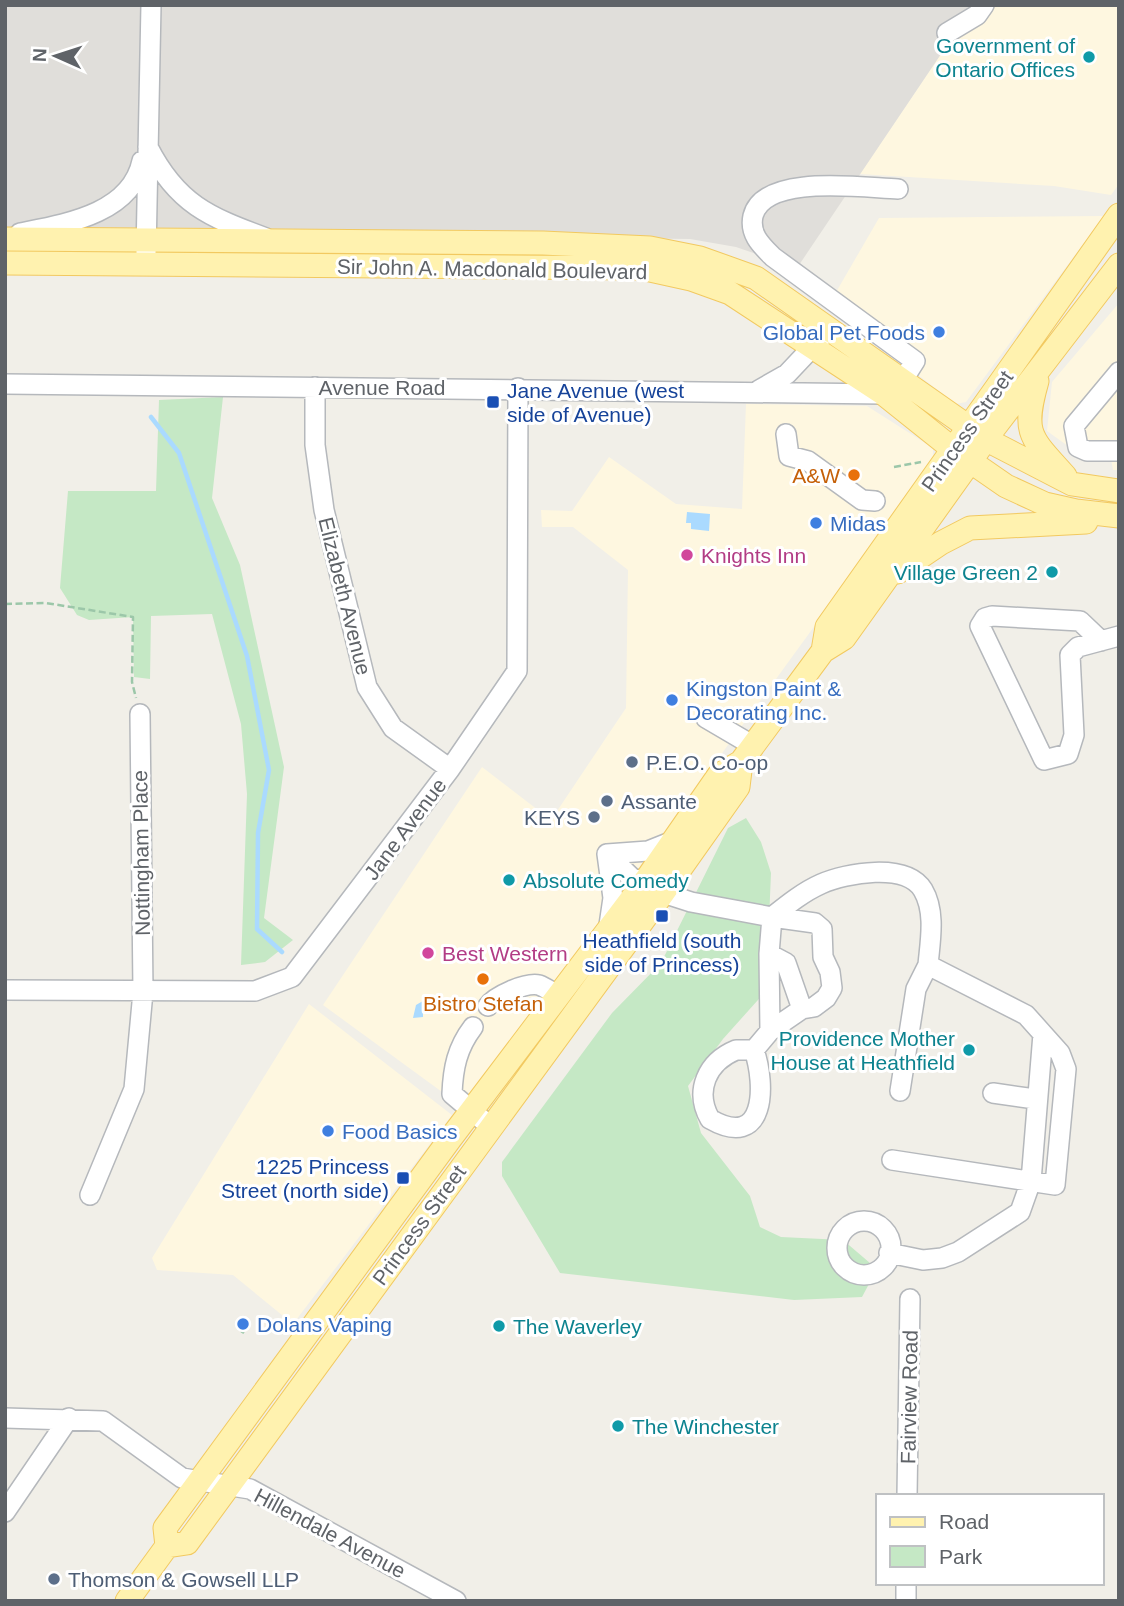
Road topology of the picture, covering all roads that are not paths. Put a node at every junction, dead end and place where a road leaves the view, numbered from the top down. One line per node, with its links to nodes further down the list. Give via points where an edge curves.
1 (151, 5): 4 (street)
2 (984, 5): 3 (street, via 977,15)
3 (947, 33)
4 (146, 143): 7 (street, via 139,175 113,204 74,222); 8 (street); 9 (street, via 161,172 186,201 212,218)
5 (898, 189): 13 (street, via 792,187 765,197 755,209 753,233 759,243)
6 (1119, 215): 23 (main road, Princess Street)
7 (5, 238): 8 (main road, Sir John A. Macdonald Boulevard)
8 (145, 240): 9 (main road, Sir John A. Macdonald Boulevard); 11 (street)
9 (275, 241): 14 (main road, Sir John A. Macdonald Boulevard, via 650,248 700,258 756,278)
10 (5, 263): 11 (main road, Sir John A. Macdonald Boulevard)
11 (146, 265): 14 (main road, Sir John A. Macdonald Boulevard, via 641,268 730,293)
12 (1119, 265): 15 (main road, Princess Street)
13 (845, 308): 14 (street); 17 (street, via 915,360)
14 (822, 337): 17 (main road, Sir John A. Macdonald Boulevard); 21 (street, via 787,374); 22 (main road, Sir John A. Macdonald Boulevard)
15 (1041, 367): 23 (main road, Princess Street); 29 (main road, via 1027,416 1036,445)
16 (1119, 372): 26 (street, via 1074,426 1077,447)
17 (903, 380): 23 (main road, Sir John A. Macdonald Boulevard)
18 (5, 384): 19 (street, Avenue Road)
19 (315, 387): 20 (street, Avenue Road); 39 (street, Elizabeth Avenue, via 315,445 324,510 367,687 393,728)
20 (519, 388): 21 (street, Avenue Road); 39 (street, Jane Avenue, via 517,671)
21 (758, 391): 22 (street, Avenue Road)
22 (884, 394): 28 (main road, Sir John A. Macdonald Boulevard)
23 (978, 433): 28 (main road, Princess Street); 29 (main road, Sir John A. Macdonald Boulevard)
24 (786, 434): 31 (street, via 789,456 808,461 862,500)
25 (1119, 437): 26 (street)
26 (1092, 451): 27 (street)
27 (1119, 451)
28 (962, 456): 32 (main road, Sir John A. Macdonald Boulevard, via 1006,486 1045,504); 33 (main road, Princess Street); 35 (main road, Princess Street, via 827,627)
29 (1072, 484): 30 (main road, Sir John A. Macdonald Boulevard)
30 (1119, 491)
31 (875, 501)
32 (1119, 518): 33 (main road, via 970,528)
33 (882, 584): 35 (main road, Princess Street, via 844,638)
34 (1110, 638): 34 (street, via 1078,647 1070,655 1074,735 1068,754 1044,760 980,626 992,616 1080,621)
35 (823, 651): 38 (main road, Princess Street)
36 (140, 714): 48 (street, Nottingham Place)
37 (706, 718): 38 (street)
38 (747, 753): 40 (main road, Princess Street, via 719,775); 42 (main road, Princess Street, via 738,787)
39 (450, 769): 48 (street, Jane Avenue, via 292,977 255,991)
40 (673, 841): 41 (street, via 648,850); 42 (main road, Princess Street)
41 (607, 854): 42 (street, via 633,865); 44 (street, via 612,898)
42 (654, 886): 43 (street, via 691,902); 44 (main road, Princess Street); 60 (main road, Princess Street)
43 (772, 917): 45 (street); 46 (street, via 809,890 840,877 903,876 923,889 929,907); 51 (street, via 815,923 822,929 823,957 832,988 827,999)
44 (608, 932): 49 (main road, Princess Street)
45 (769, 954): 51 (street, via 786,963); 53 (street)
46 (928, 965): 54 (street, via 1026,1015); 56 (street, via 916,989)
47 (5, 990): 48 (street, Jane Avenue)
48 (143, 992): 63 (street, Nottingham Place, via 134,1089)
49 (559, 996): 50 (street, via 539,985 527,986 493,999); 59 (main road, Princess Street)
50 (488, 1006)
51 (802, 1009): 53 (street)
52 (473, 1027): 59 (street, via 454,1065 452,1094)
53 (770, 1031): 55 (street)
54 (1043, 1034): 58 (street); 62 (street, via 1060,1053 1066,1069 1055,1185)
55 (754, 1050)
56 (900, 1091)
57 (993, 1093): 58 (street)
58 (1035, 1099): 62 (street)
59 (472, 1111): 60 (street); 66 (main road, Princess Street)
60 (491, 1127): 67 (main road, Princess Street)
61 (892, 1160): 62 (street)
62 (1031, 1181): 64 (street, via 1020,1212 958,1252 923,1259)
63 (90, 1195)
64 (889, 1253)
65 (910, 1299): 72 (street, Fairview Road)
66 (316, 1322): 67 (street); 70 (main road, Princess Street)
67 (339, 1334): 71 (main road, Princess Street)
68 (5, 1418): 69 (street, Hillendale Avenue)
69 (69, 1418): 70 (street, Hillendale Avenue, via 103,1421 182,1478); 73 (street)
70 (199, 1482): 71 (street, Hillendale Avenue); 74 (main road, Princess Street, via 165,1528)
71 (230, 1485): 74 (main road, Princess Street, via 187,1543); 76 (street, Hillendale Avenue, via 250,1489)
72 (907, 1494)
73 (5, 1512)
74 (167, 1546): 75 (main road, Princess Street)
75 (127, 1601)
76 (456, 1601)

